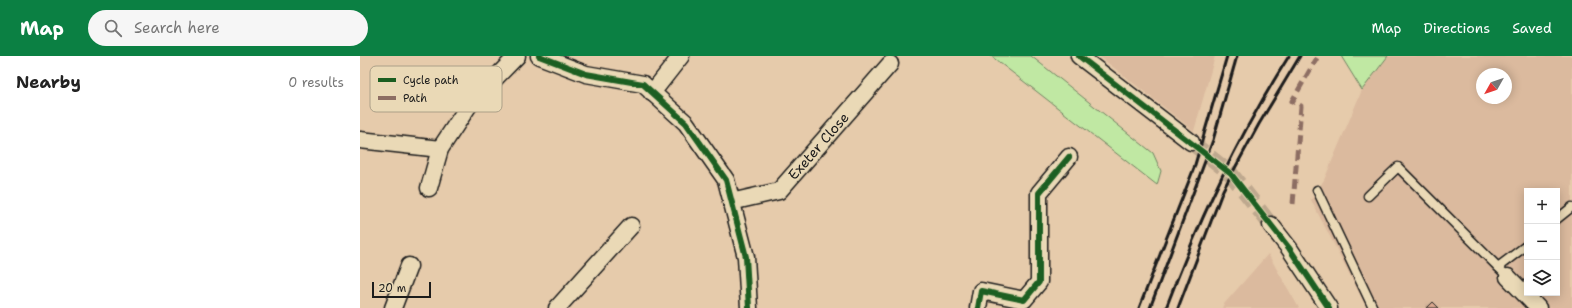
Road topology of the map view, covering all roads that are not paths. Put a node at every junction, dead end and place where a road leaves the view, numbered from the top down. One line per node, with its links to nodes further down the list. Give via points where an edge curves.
1 (517, 56): 6 (street)
2 (539, 56): 7 (street, via 586,74 643,84)
3 (681, 56): 7 (street)
4 (1079, 56): 10 (street)
5 (890, 64): 16 (street, Exeter Close, via 779,191)
6 (502, 71)
7 (652, 93): 16 (street, via 686,123 726,180)
8 (464, 112): 11 (street)
9 (360, 140): 11 (street)
10 (1191, 142)
11 (440, 149): 13 (street)
12 (1069, 157): 27 (street, via 1039,193 1039,282 1024,300 981,291)
13 (429, 188)
14 (1317, 190): 29 (lane)
15 (1368, 196): 23 (lane, via 1398,167)
16 (731, 202): 26 (street, via 746,257)
17 (1572, 207): 18 (lane)
18 (1560, 217)
19 (1271, 224): 28 (street)
20 (631, 226): 25 (street)
21 (1524, 248): 23 (lane)
22 (410, 266): 24 (street)
23 (1503, 272): 30 (street)
24 (393, 308)
25 (557, 308)
26 (749, 308)
27 (978, 308)
28 (1329, 308)
29 (1373, 308)
30 (1538, 308)

